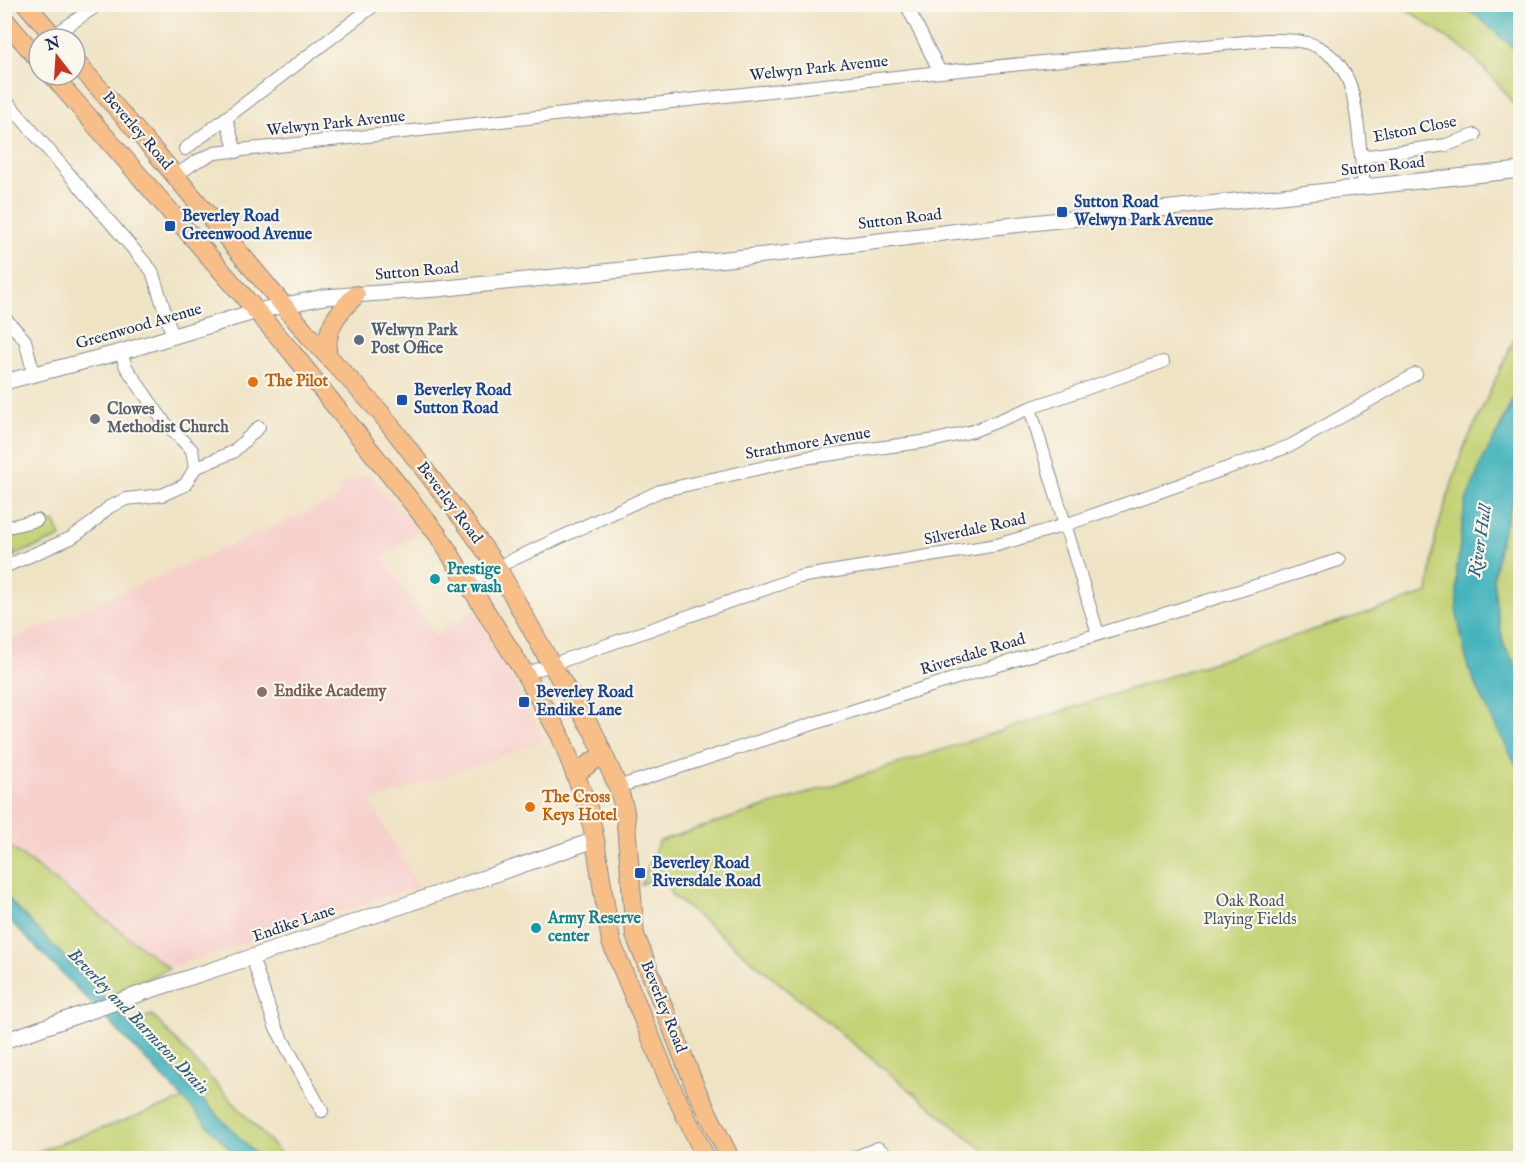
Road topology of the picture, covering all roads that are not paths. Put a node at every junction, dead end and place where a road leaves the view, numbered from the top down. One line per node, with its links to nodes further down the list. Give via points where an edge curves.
1 (26, 4): 6 (main road)
2 (99, 4): 7 (street)
3 (376, 4): 13 (street)
4 (906, 4): 9 (street)
5 (4, 19): 8 (main road)
6 (46, 27)
7 (69, 27)
8 (27, 46)
9 (940, 72): 16 (street, Welwyn Park Avenue); 17 (street, Welwyn Park Avenue, via 1293,40 1315,45 1343,69 1354,92)
10 (87, 75): 19 (main road, Beverley Road)
11 (62, 87): 23 (main road, Beverley Road)
12 (4, 98): 25 (street, via 152,271)
13 (226, 118): 15 (street); 16 (street)
14 (1475, 135): 17 (street, Elston Close, via 1446,145)
15 (185, 149)
16 (236, 152): 19 (street, Welwyn Park Avenue, via 215,153)
17 (1361, 157): 20 (street, Welwyn Park Avenue)
18 (1521, 170): 20 (street, Sutton Road)
19 (175, 176): 22 (main road, Beverley Road)
20 (1364, 187): 21 (street, Sutton Road, via 784,253)
21 (356, 295): 22 (street, Sutton Road); 27 (main road, via 336,315)
22 (284, 305): 23 (street, Greenwood Avenue); 27 (main road, Beverley Road)
23 (256, 311): 25 (street, Greenwood Avenue); 36 (main road, Beverley Road)
24 (4, 317): 30 (street, via 25,340)
25 (173, 337): 26 (street, Greenwood Avenue)
26 (121, 352): 30 (street, Greenwood Avenue); 35 (street, via 126,367 164,422 192,450)
27 (327, 355): 34 (main road, Beverley Road)
28 (1162, 362): 32 (street, Strathmore Avenue)
29 (1416, 374): 38 (street, Silverdale Road, via 1290,446)
30 (34, 375): 31 (street, Greenwood Avenue)
31 (4, 382)
32 (1030, 408): 38 (street); 42 (street, Strathmore Avenue, via 974,432 804,458 660,491)
33 (261, 426): 35 (street, via 233,452)
34 (411, 451): 36 (main road); 42 (main road, Beverley Road)
35 (195, 468): 41 (street, via 185,485 162,495 126,499 109,507 71,537)
36 (388, 471): 43 (main road, Beverley Road, via 438,535)
37 (37, 520): 39 (street)
38 (1065, 525): 44 (street); 45 (street, Silverdale Road, via 997,545 799,577)
39 (4, 528)
40 (1339, 560): 44 (street, Riversdale Road)
41 (4, 567)
42 (497, 567): 43 (street, Strathmore Avenue); 45 (main road, Beverley Road)
43 (468, 584): 46 (main road, Beverley Road)
44 (1098, 634): 49 (street, Riversdale Road)
45 (551, 664): 46 (street, Silverdale Road); 47 (main road, Beverley Road)
46 (525, 674): 48 (main road, Beverley Road, via 561,737)
47 (603, 753): 48 (main road); 49 (main road, Beverley Road)
48 (575, 774): 50 (main road, Beverley Road)
49 (618, 787): 52 (main road, Beverley Road, via 625,811 635,935)
50 (595, 840): 51 (street, Endike Lane); 53 (main road, Beverley Road, via 611,942)
51 (252, 957): 54 (street, Endike Lane); 55 (street, via 275,1026)
52 (671, 1027): 53 (main road); 56 (main road, Beverley Road)
53 (650, 1035): 57 (main road, Beverley Road)
54 (4, 1041)
55 (322, 1111)
56 (726, 1157)
57 (706, 1158)
58 (853, 1158): 59 (street, via 878,1148)
59 (891, 1158)

